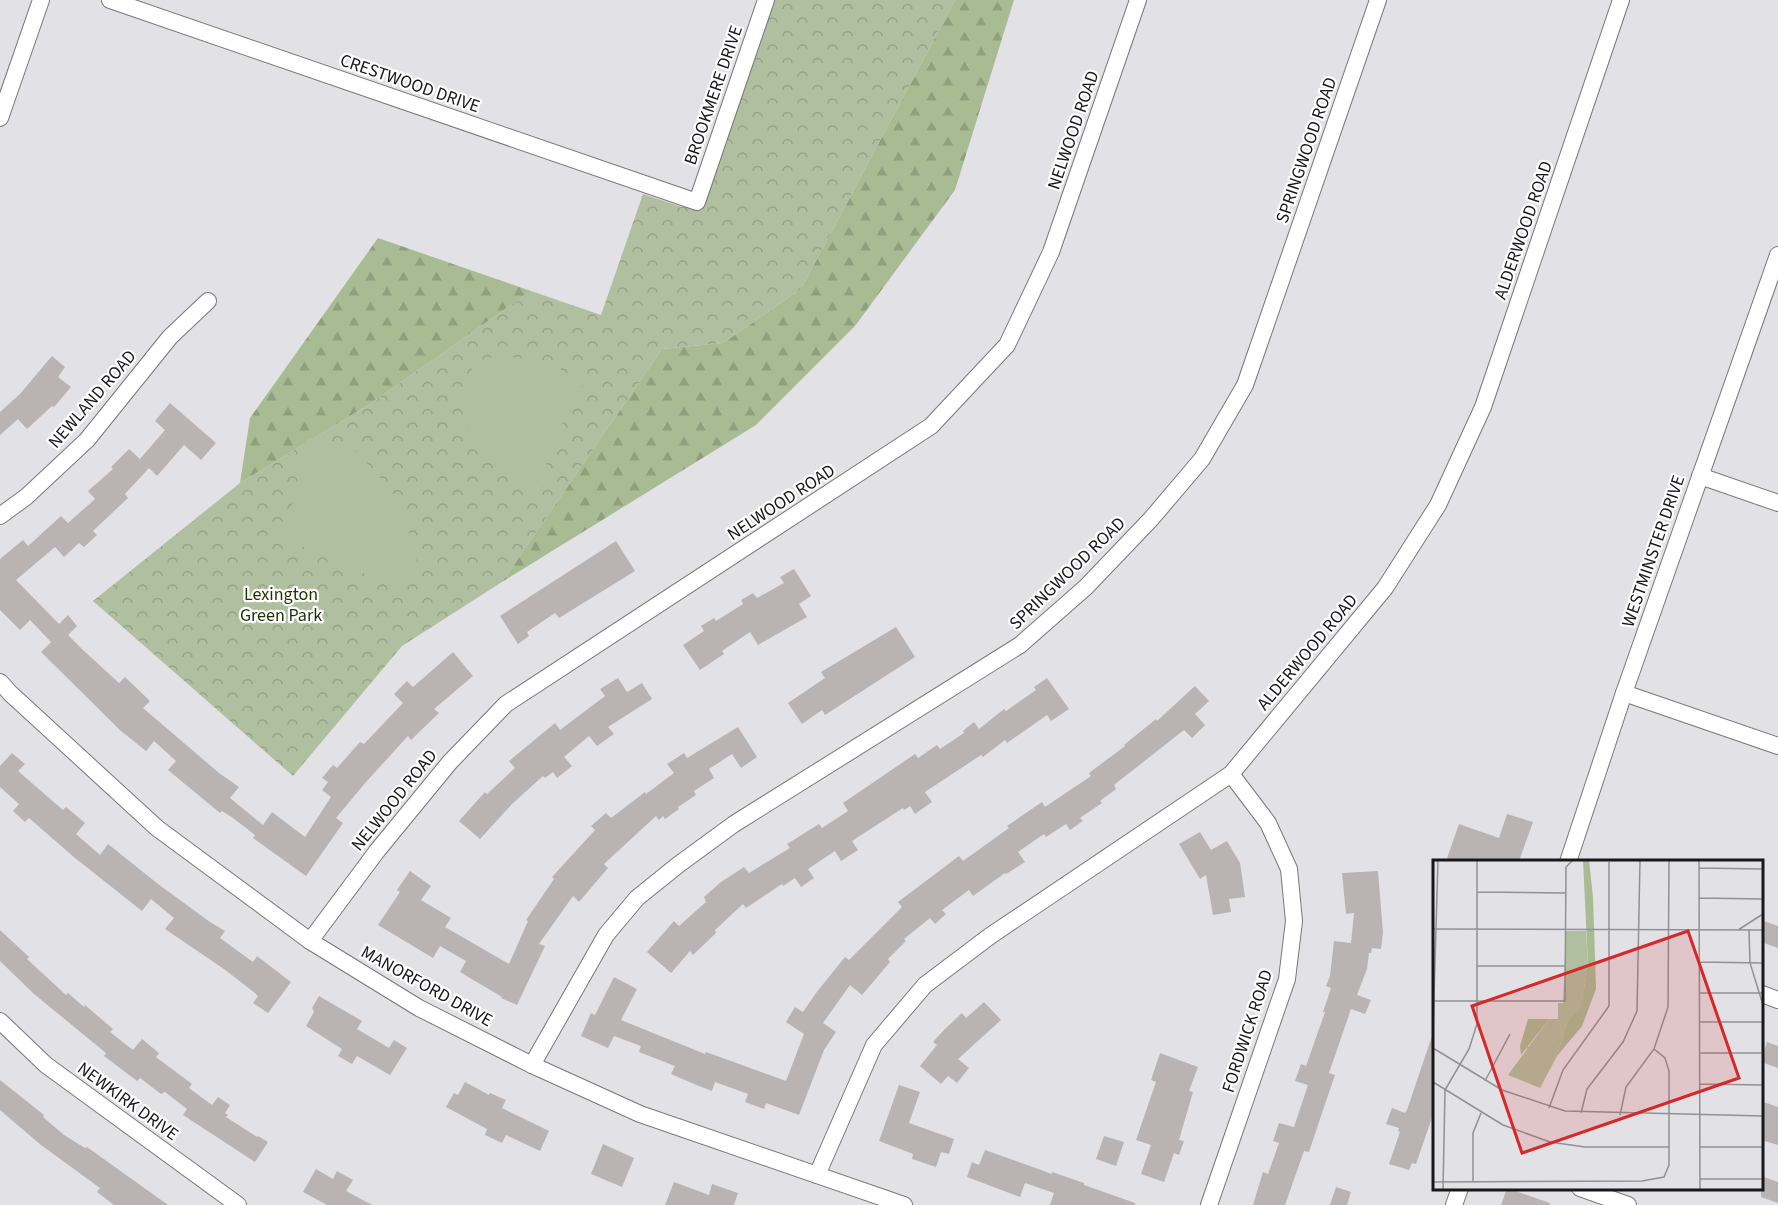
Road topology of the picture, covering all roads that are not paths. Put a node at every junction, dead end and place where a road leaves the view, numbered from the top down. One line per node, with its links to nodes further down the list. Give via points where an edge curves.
1 (41, 0): 7 (street)
2 (110, 0): 8 (street, CRESTWOOD DRIVE)
3 (766, 0): 8 (street, BROOKMERE DRIVE)
4 (1138, 0): 19 (street, NELWOOD ROAD, via 1051,252 1007,345 931,426 506,704 450,762)
5 (1378, 0): 23 (street, SPRINGWOOD ROAD, via 1245,385 1202,459 1086,587 1020,645 734,824 637,898 606,935)
6 (1621, 0): 17 (street, ALDERWOOD ROAD, via 1484,407 1438,505 1385,588)
7 (0, 118)
8 (697, 202)
9 (1778, 255): 11 (street, WESTMINSTER DRIVE)
10 (208, 301): 13 (street, NEWLAND ROAD, via 171,337 87,440)
11 (1700, 476): 12 (street); 15 (street, WESTMINSTER DRIVE)
12 (1778, 503)
13 (0, 516)
14 (0, 682): 19 (street, MANORFORD DRIVE, via 157,828)
15 (1624, 693): 16 (street); 18 (street, WESTMINSTER DRIVE)
16 (1778, 746)
17 (1231, 774): 24 (street, ALDERWOOD ROAD, via 990,936 925,985 874,1045); 29 (street, FORDWICK ROAD, via 1268,823 1289,869 1294,921 1287,979)
18 (1568, 860)
19 (310, 941): 23 (street, MANORFORD DRIVE, via 419,1008)
20 (1763, 995): 21 (street)
21 (1778, 1000)
22 (0, 1021): 27 (street, NEWKIRK DRIVE, via 46,1065)
23 (532, 1065): 24 (street, MANORFORD DRIVE, via 640,1114)
24 (817, 1175): 28 (street, MANORFORD DRIVE)
25 (1459, 1190): 30 (street)
26 (1586, 1190): 31 (street)
27 (238, 1205)
28 (904, 1205)
29 (1209, 1205)
30 (1454, 1205)
31 (1628, 1205)

